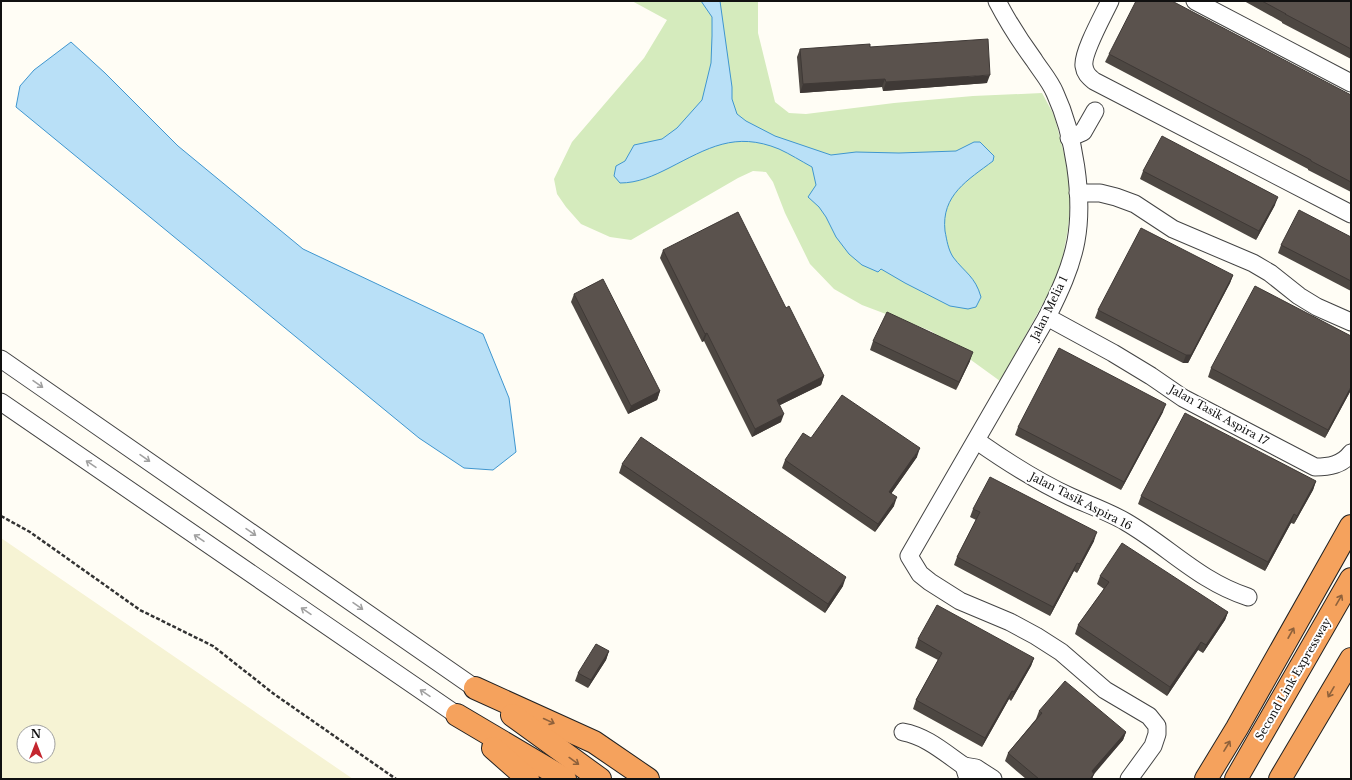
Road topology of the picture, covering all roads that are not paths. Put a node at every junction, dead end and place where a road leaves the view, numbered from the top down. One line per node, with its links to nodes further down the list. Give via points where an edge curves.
1 (997, 1): 6 (street, Jalan Melia 1, via 1010,26 1055,92)
2 (1110, 1): 8 (street, via 1086,51 1083,64 1086,74 1094,81)
3 (1195, 1): 4 (street)
4 (1351, 83)
5 (1095, 111): 6 (street, via 1083,132)
6 (1069, 138): 7 (street, Jalan Melia 1)
7 (1078, 193): 9 (street, Jalan Melia 1, via 1076,242 1062,286); 10 (street, via 1100,193 1135,204 1174,229 1253,263 1317,307)
8 (1351, 214)
9 (1047, 317): 13 (street, Jalan Melia 1); 14 (street, Jalan Tasik Aspira 17, via 1113,353 1183,398 1314,467 1328,467 1340,463)
10 (1351, 322)
11 (1, 359): 19 (street, one-way to 19)
12 (1, 402): 20 (street, one-way to 12)
13 (977, 441): 17 (street, Jalan Tasik Aspira 16, via 1014,467 1126,522 1195,571); 28 (street, Jalan Melia 1, via 909,556 920,574 930,582 960,601 1036,636 1061,652 1105,690 1149,716 1157,726 1158,734 1153,746)
14 (1351, 453)
15 (1351, 526): 29 (highway, one-way to 15)
16 (1351, 579): 30 (highway, Second Link Expressway, one-way to 16)
17 (1248, 597)
18 (1351, 658): 31 (highway, one-way to 31)
19 (475, 688): 25 (highway, one-way to 25); 26 (highway, one-way to 26, via 594,742)
20 (457, 715): 23 (highway); 24 (highway)
21 (903, 732): 22 (street, via 922,738)
22 (966, 772): 27 (street, via 976,768)
23 (528, 779)
24 (565, 779)
25 (600, 779)
26 (648, 779)
27 (993, 779)
28 (1130, 779)
29 (1206, 779)
30 (1236, 779)
31 (1280, 779)

